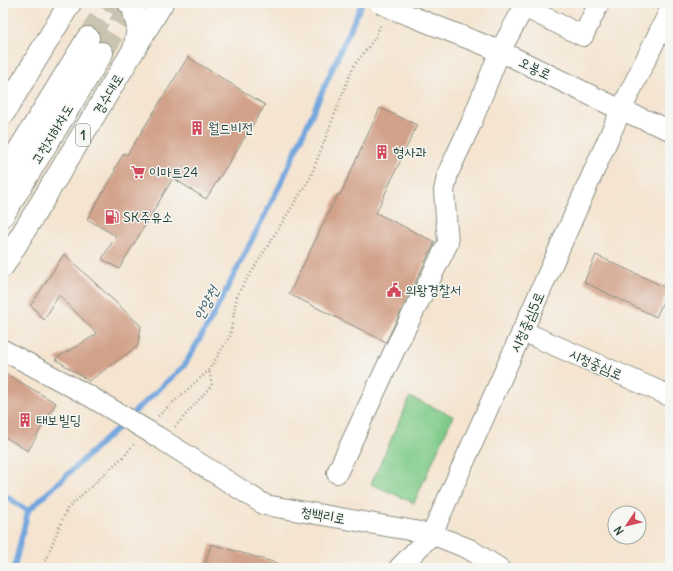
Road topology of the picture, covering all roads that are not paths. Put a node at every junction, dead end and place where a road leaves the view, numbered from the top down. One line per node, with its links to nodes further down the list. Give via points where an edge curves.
1 (129, 3): 7 (main road, via 138,27)
2 (162, 3): 7 (main road, 경수대로 / 1)
3 (599, 3): 8 (street, via 583,36 524,7)
4 (71, 4): 10 (main road)
5 (387, 10): 8 (street, 오봉로)
6 (670, 10): 9 (street, 시청중심5로)
7 (134, 51): 14 (main road, 경수대로 / 1)
8 (500, 51): 9 (street, 오봉로); 18 (street, via 448,173 444,190 448,243)
9 (621, 110): 11 (street, 오봉로); 15 (street, 시청중심5로)
10 (3, 114)
11 (670, 130)
12 (3, 176): 13 (main road, 고천지하차도 / 1, via 95,45)
13 (3, 215)
14 (3, 266)
15 (522, 331): 17 (street, 시청중심로); 19 (street, 시청중심5로)
16 (3, 350): 19 (street, 청백리로, bridge, via 91,397 265,505)
17 (670, 396)
18 (337, 473)
19 (432, 534): 20 (street); 21 (street, 청백리로, via 469,549)
20 (399, 568)
21 (499, 568)

